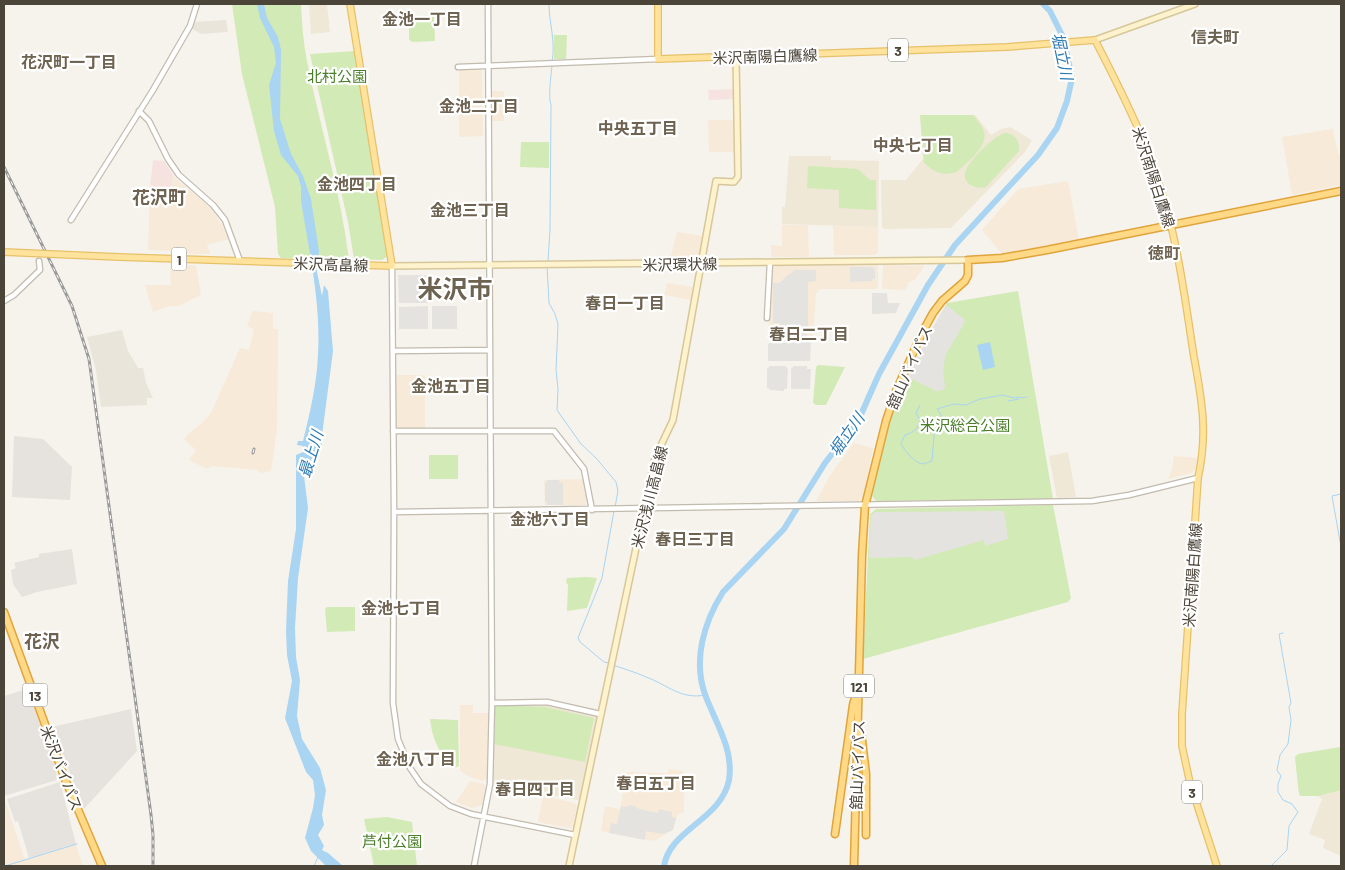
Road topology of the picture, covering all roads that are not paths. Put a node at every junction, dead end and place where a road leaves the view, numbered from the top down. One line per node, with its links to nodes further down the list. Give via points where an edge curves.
1 (197, 4): 11 (street, via 190,26)
2 (350, 4): 22 (main road, 米沢高畠線)
3 (488, 4): 9 (street)
4 (658, 4): 8 (main road)
5 (1195, 4): 6 (main road)
6 (1095, 40): 7 (main road, 米沢南陽白鷹線 / 3); 14 (main road, 米沢南陽白鷹線 / 3, via 1136,122)
7 (736, 57): 8 (main road, 米沢南陽白鷹線 / 3); 20 (main road, 米沢浅川高畠線, via 738,177 734,182 716,182)
8 (658, 59): 9 (street)
9 (489, 65): 10 (street); 21 (street)
10 (458, 67)
11 (139, 111): 13 (street); 18 (street, via 149,121 178,175 214,205 225,220)
12 (1341, 191): 14 (highway)
13 (71, 220)
14 (1171, 226): 17 (highway, via 1002,258); 29 (main road, 米沢南陽白鷹線 / 3, via 1203,406 1204,444)
15 (4, 252): 18 (main road, 米沢高畠線 / 1, bridge)
16 (39, 260): 23 (street, via 40,270)
17 (968, 260): 19 (main road, 米沢環状線); 30 (highway, 舘山バイパス / 121, via 966,281 950,292 933,313 896,390)
18 (240, 261): 22 (main road, 米沢高畠線 / 1)
19 (770, 262): 20 (main road, 米沢環状線); 24 (street)
20 (702, 263): 21 (main road, 米沢環状線); 31 (main road, 米沢浅川高畠線, via 673,420 655,458)
21 (488, 265): 22 (main road, 米沢環状線); 25 (street)
22 (392, 266): 26 (street)
23 (4, 301)
24 (767, 318)
25 (489, 350): 26 (street); 27 (street)
26 (393, 351): 28 (street)
27 (490, 430): 28 (street); 32 (street, via 554,431 584,469); 33 (street)
28 (394, 431): 34 (street)
29 (1198, 478): 30 (street, via 1092,501); 47 (main road, 米沢南陽白鷹線 / 3, via 1182,746 1194,797)
30 (865, 506): 31 (street); 36 (highway, 舘山バイパス / 121)
31 (644, 509): 32 (street); 38 (main road, 米沢浅川高畠線)
32 (592, 510): 33 (street)
33 (492, 511): 34 (street); 37 (street)
34 (394, 512): 39 (street, via 393,703 398,739 410,768 421,784 450,806)
35 (4, 612): 43 (highway, 米沢バイパス / 13, via 65,779)
36 (859, 683): 40 (highway); 42 (highway, via 866,774); 46 (highway, 舘山バイパス / 121)
37 (492, 703): 38 (street, via 546,702); 39 (street, via 490,784)
38 (600, 714): 41 (main road, 米沢浅川高畠線)
39 (485, 817): 41 (street); 44 (street)
40 (835, 834)
41 (575, 835): 45 (main road, 米沢浅川高畠線)
42 (866, 835)
43 (102, 866)
44 (474, 866)
45 (569, 866)
46 (854, 866)
47 (1217, 866)

